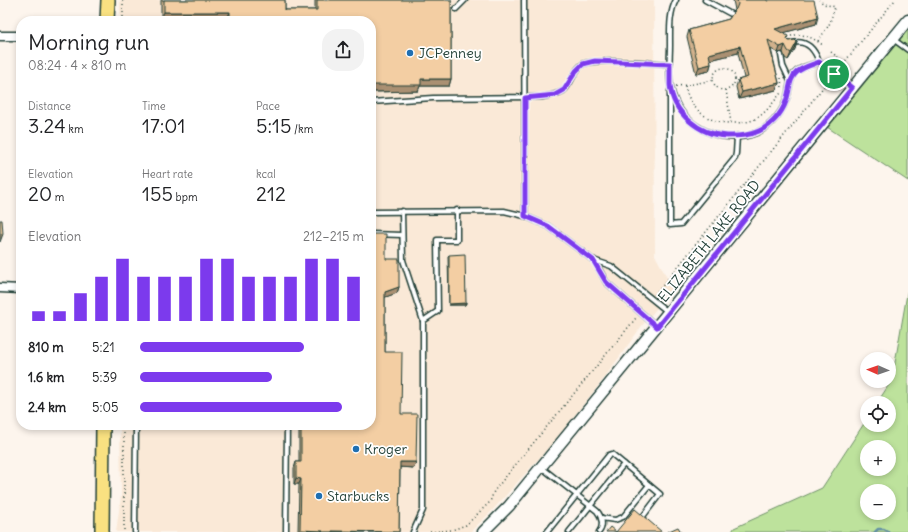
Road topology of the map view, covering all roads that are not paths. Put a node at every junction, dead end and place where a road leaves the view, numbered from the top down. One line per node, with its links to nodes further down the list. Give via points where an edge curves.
1 (108, 0): 8 (highway)
2 (465, 0): 6 (lane)
3 (524, 0): 21 (lane)
4 (676, 0): 17 (lane, via 671,20)
5 (704, 0): 7 (lane)
6 (456, 8)
7 (731, 14)
8 (107, 16)
9 (908, 20): 12 (street, ELIZABETH LAKE ROAD)
10 (0, 36): 11 (street)
11 (16, 36)
12 (893, 39): 14 (lane); 20 (street, ELIZABETH LAKE ROAD)
13 (788, 45): 16 (lane, via 797,42 805,44 815,51)
14 (908, 50)
15 (781, 55): 18 (lane)
16 (819, 62): 18 (lane, via 798,71); 20 (lane)
17 (670, 64): 19 (lane); 21 (lane, via 595,61 583,64 564,90 555,95)
18 (790, 81): 23 (lane, via 785,105 774,121 755,133)
19 (670, 86): 23 (lane, via 680,110 693,124 714,134); 23 (lane, via 670,225 681,224 734,158)
20 (852, 88): 33 (street, ELIZABETH LAKE ROAD)
21 (525, 98): 22 (lane, via 433,98); 27 (lane)
22 (376, 102)
23 (737, 136)
24 (457, 210): 25 (lane); 27 (lane, via 504,211); 34 (lane, via 457,240 437,240 438,310)
25 (402, 211): 26 (lane); 29 (lane)
26 (376, 212)
27 (525, 216): 30 (lane, via 548,226)
28 (376, 234): 29 (lane)
29 (402, 235): 34 (lane, via 402,260)
30 (593, 260): 33 (lane, via 612,266); 35 (lane, via 606,282)
31 (0, 288): 32 (street)
32 (16, 289)
33 (669, 313): 35 (street, ELIZABETH LAKE ROAD)
34 (423, 321): 49 (lane, via 423,510)
35 (657, 327): 40 (street, ELIZABETH LAKE ROAD)
36 (103, 430): 46 (highway)
37 (136, 430): 47 (lane)
38 (286, 430): 48 (lane)
39 (624, 464): 41 (lane); 42 (lane, via 612,454 609,455); 43 (lane)
40 (541, 467): 42 (lane); 50 (street, ELIZABETH LAKE ROAD)
41 (649, 485): 44 (lane, via 621,518); 45 (lane, via 660,494)
42 (577, 495): 43 (lane); 51 (lane)
43 (590, 505): 44 (lane); 52 (lane)
44 (601, 518): 53 (lane, via 602,527)
45 (641, 519)
46 (102, 532)
47 (135, 532)
48 (286, 532)
49 (413, 532)
50 (483, 532)
51 (547, 532)
52 (569, 532)
53 (599, 532)

